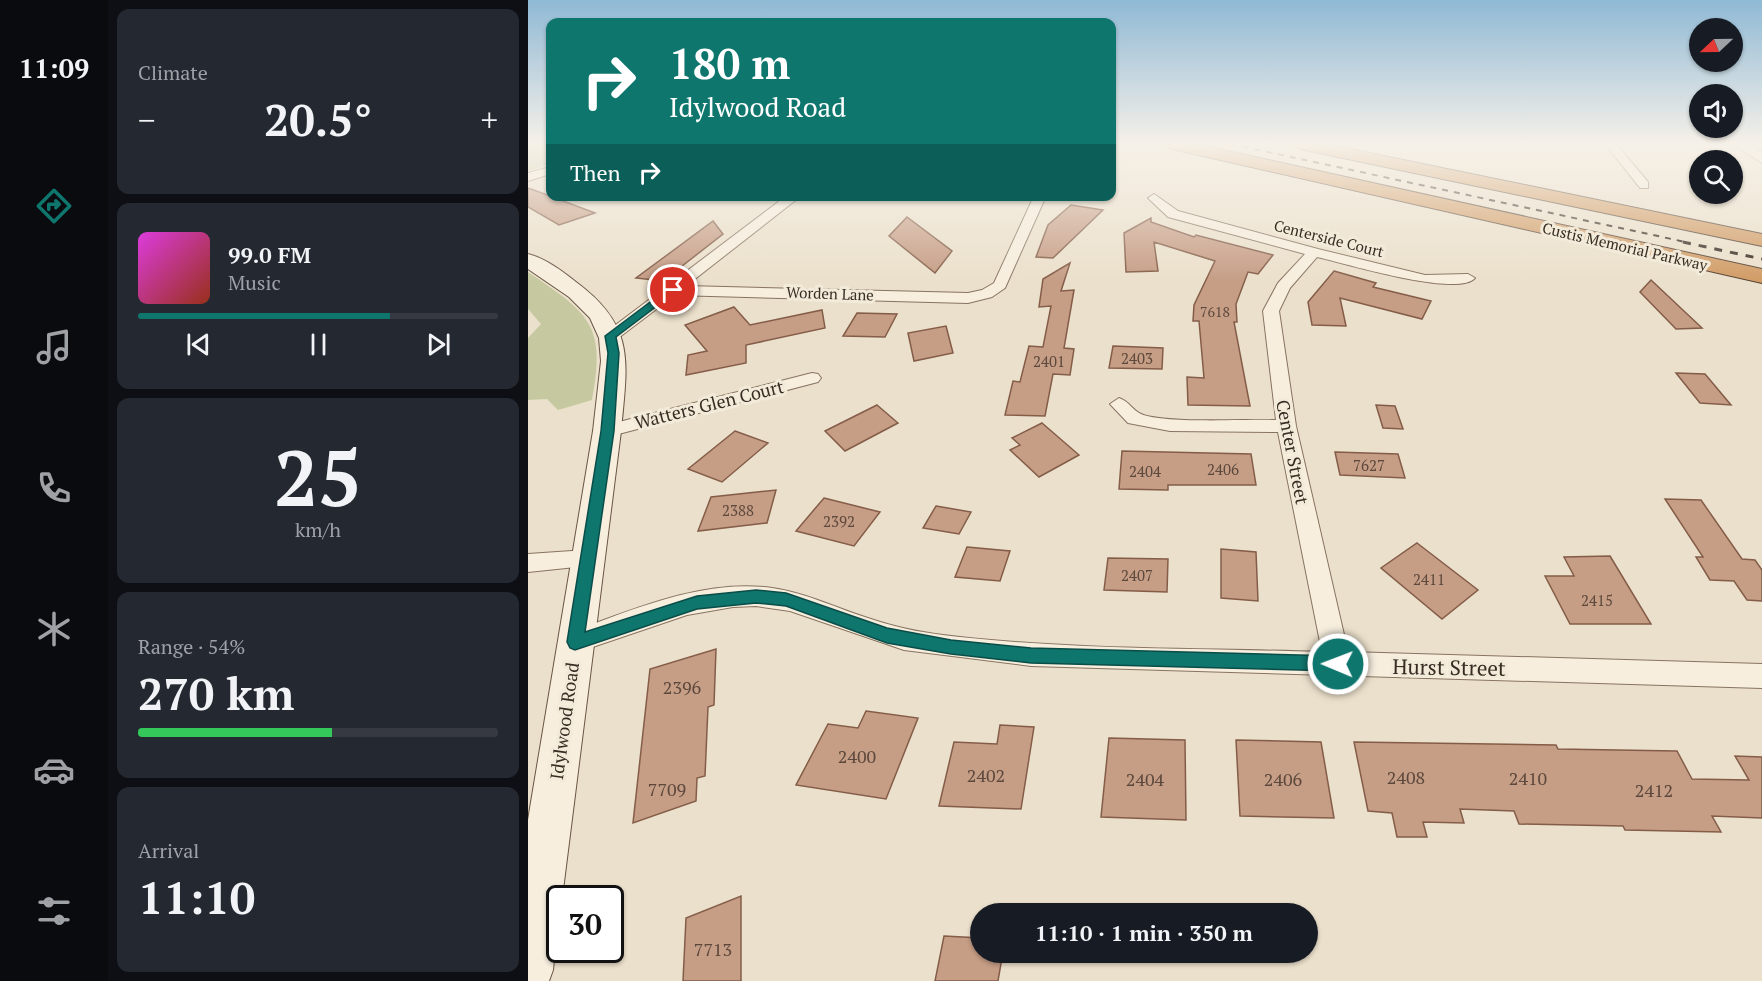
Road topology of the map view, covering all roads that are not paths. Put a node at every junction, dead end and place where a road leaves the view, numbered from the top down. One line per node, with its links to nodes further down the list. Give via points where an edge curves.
1 (1377, 190): 9 (highway, Custis Memorial Parkway)
2 (1520, 190): 6 (highway, Custis Memorial Parkway)
3 (1154, 198): 7 (street, Centerside Court, via 1173,214)
4 (789, 201): 11 (street)
5 (1038, 201): 11 (street, Worden Lane, via 1000,285 987,294 968,298)
6 (1762, 240)
7 (1314, 252): 10 (street, Centerside Court, via 1425,279); 15 (street, Center Street, via 1283,286 1271,311)
8 (528, 260): 12 (main road, Idylwood Road, via 574,290 599,314)
9 (1762, 276)
10 (1468, 278)
11 (673, 290): 12 (street)
12 (611, 336): 16 (main road, Idylwood Road)
13 (812, 378): 16 (street, Watters Glen Court)
14 (1119, 404): 15 (street, via 1135,419 1170,425)
15 (1286, 426): 20 (street, Center Street)
16 (607, 431): 17 (main road, Idylwood Road)
17 (587, 559): 18 (street); 19 (main road, Idylwood Road)
18 (528, 563)
19 (575, 642): 20 (street, Hurst Street, via 697,603 756,596 786,600 887,635 951,647 1031,655); 22 (main road, Idylwood Road)
20 (1338, 664): 21 (street, Hurst Street)
21 (1762, 676)
22 (528, 970)

